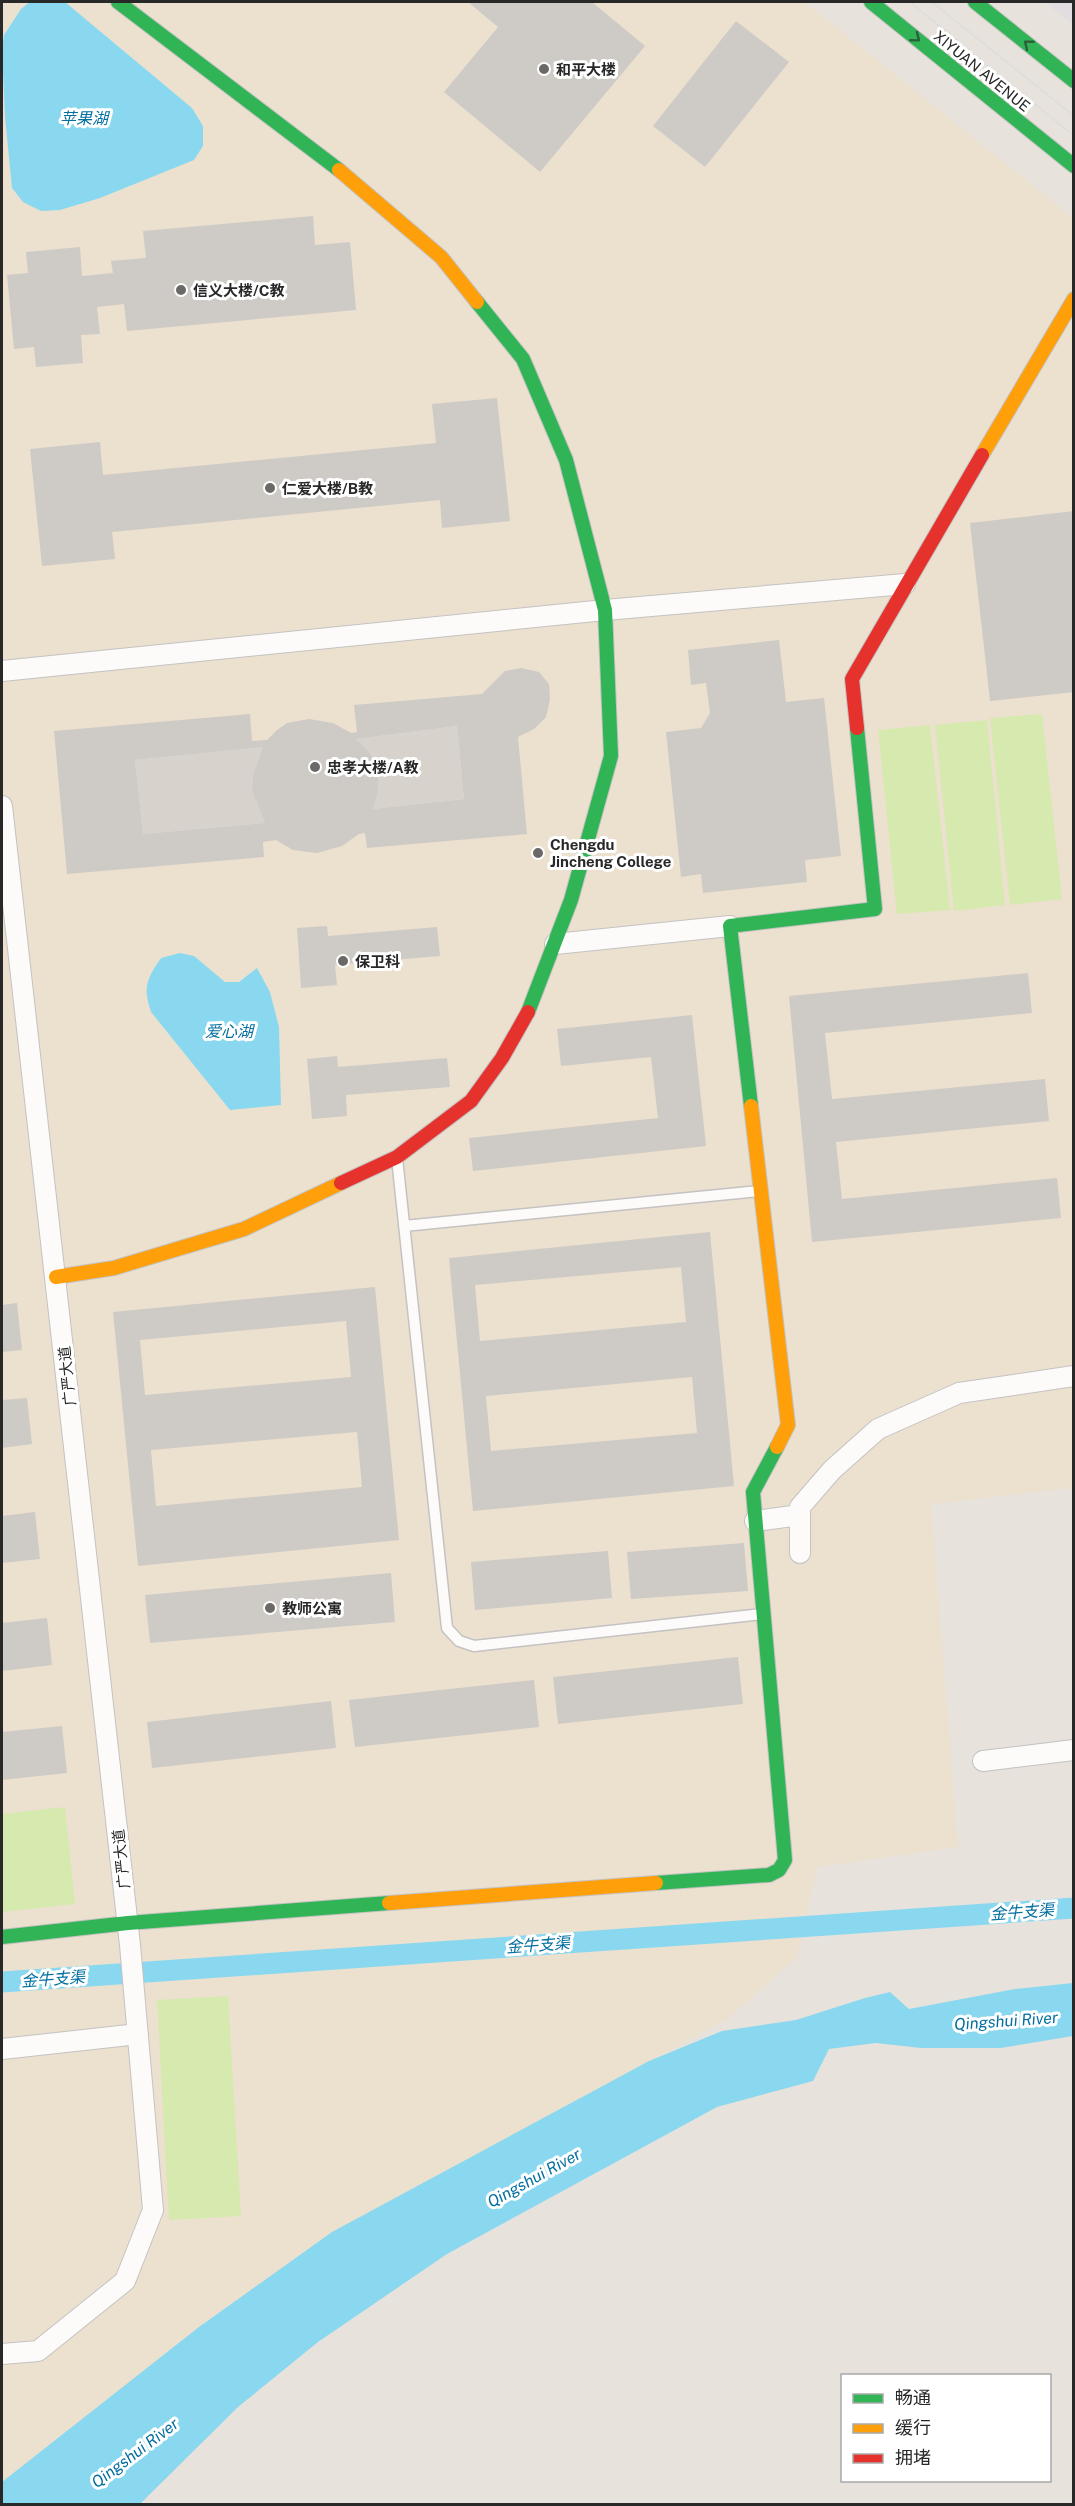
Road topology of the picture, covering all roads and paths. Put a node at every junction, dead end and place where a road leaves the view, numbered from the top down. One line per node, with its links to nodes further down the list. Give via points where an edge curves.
1 (118, 2): 8 (street, via 346,176 441,257 523,359 566,460)
2 (871, 2): 5 (street, XIYUAN AVENUE, one-way to 5)
3 (975, 2): 4 (street, one-way to 3)
4 (1074, 81)
5 (1074, 166)
6 (1074, 299): 7 (street)
7 (905, 584): 8 (street); 11 (street, via 852,679 875,909)
8 (605, 610): 9 (street); 12 (street, via 611,756)
9 (2, 671)
10 (2, 806): 16 (street, 广严大道)
11 (730, 926): 12 (street); 14 (street)
12 (555, 944): 13 (street, via 532,1004 502,1058 471,1101)
13 (397, 1157): 15 (lane); 16 (street, via 244,1229 114,1268)
14 (761, 1191): 15 (lane); 19 (street, via 788,1425 753,1492)
15 (404, 1226): 21 (lane, via 447,1628 459,1641 474,1646)
16 (56, 1277): 24 (street, 广严大道)
17 (1074, 1376): 18 (street, via 959,1393 878,1429 832,1470 800,1507)
18 (800, 1515): 19 (street); 20 (street)
19 (755, 1521): 21 (street)
20 (800, 1553)
21 (762, 1614): 24 (street, via 785,1860 770,1875)
22 (1074, 1750): 23 (street)
23 (983, 1761)
24 (128, 1923): 25 (street); 26 (street, 广严大道)
25 (2, 1937)
26 (138, 2034): 27 (street); 28 (street, 广严大道, via 153,2210 125,2281 38,2351)
27 (2, 2049)
28 (2, 2354)

